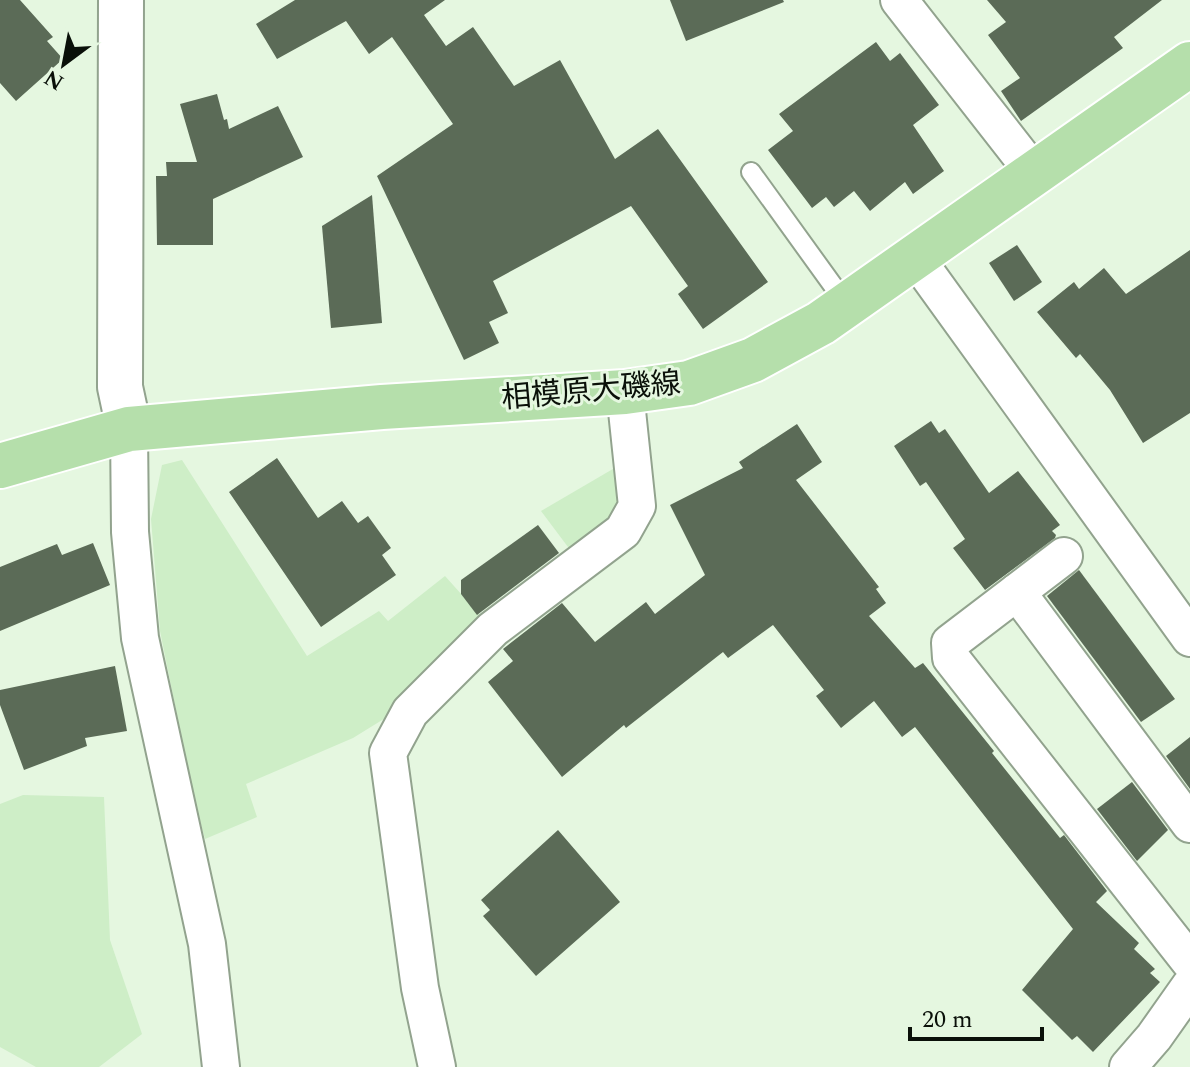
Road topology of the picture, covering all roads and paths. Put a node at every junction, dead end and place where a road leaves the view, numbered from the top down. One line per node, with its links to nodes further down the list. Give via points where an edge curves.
1 (121, 0): 9 (street, via 120,387)
2 (899, 0): 5 (street)
3 (1190, 64): 5 (main road, 相模原大磯線)
4 (751, 172): 7 (lane)
5 (1035, 174): 6 (main road, 相模原大磯線)
6 (915, 257): 7 (main road, 相模原大磯線); 13 (street)
7 (847, 305): 8 (main road, 相模原大磯線, via 753,360 689,383)
8 (625, 392): 9 (main road, 相模原大磯線); 18 (street, via 637,506 623,531 493,629 410,712 388,753 420,988)
9 (129, 429): 10 (main road, 相模原大磯線); 17 (street, via 130,532 140,638 207,944)
10 (0, 466)
11 (1064, 556): 12 (street)
12 (1017, 592): 14 (street); 15 (street, via 950,643 951,658)
13 (1190, 638)
14 (1190, 824)
15 (1190, 962)
16 (1190, 986): 19 (street)
17 (221, 1067)
18 (437, 1067)
19 (1128, 1067)

